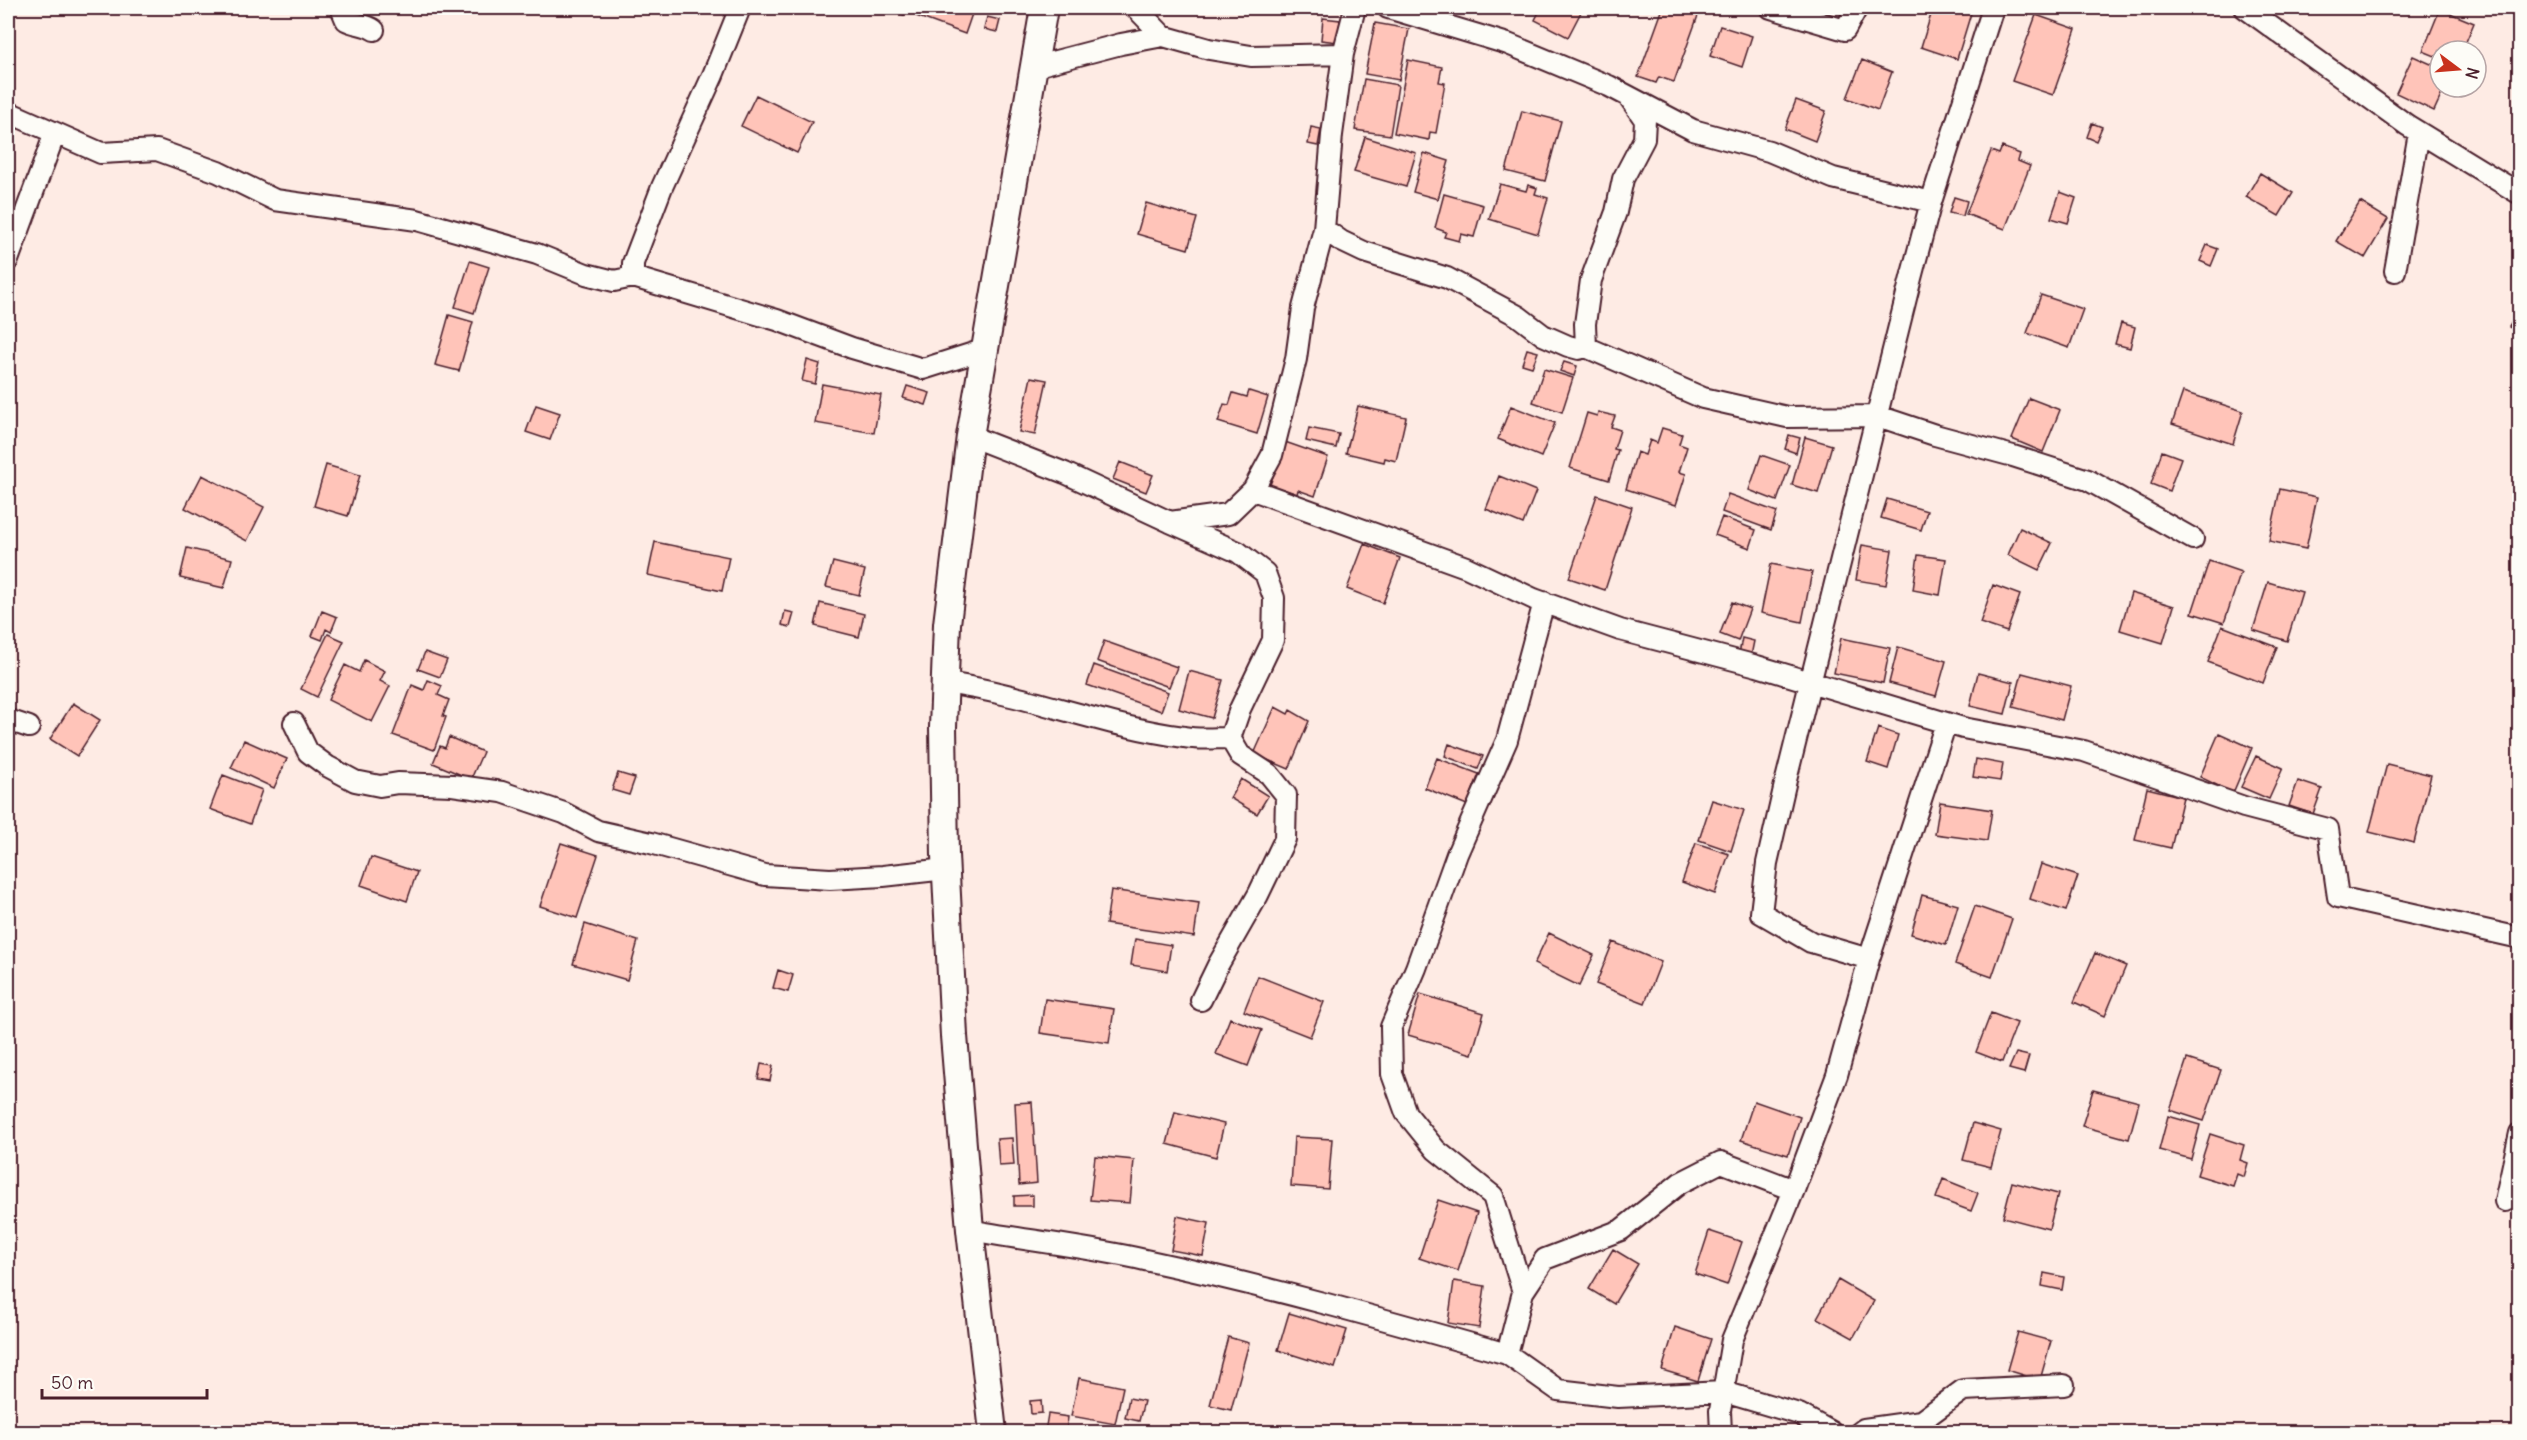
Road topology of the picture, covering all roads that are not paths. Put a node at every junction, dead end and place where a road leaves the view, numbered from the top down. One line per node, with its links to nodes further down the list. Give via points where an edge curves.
1 (341, 8): 11 (street, via 346,20)
2 (740, 8): 24 (street, via 662,188 633,264)
3 (1044, 8): 14 (street)
4 (1136, 8): 12 (street)
5 (1356, 8): 13 (street)
6 (1388, 8): 15 (street, via 1508,44)
7 (1772, 8): 8 (street, via 1845,30)
8 (1857, 8)
9 (1993, 8): 20 (street)
10 (2245, 8): 18 (street)
11 (374, 30)
12 (1163, 36): 13 (street, via 1251,56); 14 (street)
13 (1343, 54): 21 (street)
14 (1033, 67): 26 (street)
15 (1629, 98): 20 (street, via 1693,130 1769,152 1833,178); 25 (street, via 1645,120 1644,139 1623,178 1616,212 1591,280)
16 (8, 112): 17 (street)
17 (55, 133): 22 (street); 24 (street, via 101,153 157,150 218,172 275,200 417,220 537,254 586,274 614,281)
18 (2420, 133): 19 (street); 23 (street)
19 (2520, 194)
20 (1931, 202): 27 (street)
21 (1324, 229): 25 (street, via 1364,252 1447,278 1518,316 1543,336 1579,349); 29 (street, via 1272,455)
22 (8, 260)
23 (2395, 271)
24 (633, 277): 26 (street, via 922,369)
25 (1586, 346): 27 (street, via 1703,398 1787,417)
26 (983, 350): 28 (street)
27 (1878, 416): 31 (street, via 2088,480); 34 (street)
28 (970, 436): 30 (street, via 1065,473); 33 (street, via 947,624)
29 (1252, 490): 30 (street, via 1228,514); 32 (street, via 1466,567)
30 (1170, 522): 39 (street, via 1238,552 1265,573 1274,598 1273,640)
31 (2193, 539)
32 (1544, 602): 34 (street, via 1620,630); 48 (street, via 1507,740 1457,854 1391,1028 1392,1074 1406,1113 1436,1150 1493,1196)
33 (945, 683): 39 (street, via 985,689 1114,724 1186,738); 40 (street)
34 (1811, 683): 37 (street); 42 (street, via 1767,863 1761,913 1811,942)
35 (8, 720): 38 (street)
36 (294, 723): 40 (street, via 308,752 355,781 380,786 452,785 502,792 564,813 598,831 765,875 830,879)
37 (1946, 723): 41 (street, via 2084,751 2244,807 2328,829 2338,897); 42 (street)
38 (29, 727)
39 (1230, 738): 43 (street, via 1240,755 1269,774 1286,795 1285,839)
40 (946, 869): 47 (street, via 954,1036)
41 (2520, 938)
42 (1869, 959): 45 (street, via 1837,1075)
43 (1201, 1000)
44 (2520, 1133): 46 (street)
45 (1794, 1190): 48 (street, via 1721,1162 1680,1183 1621,1230 1545,1259); 51 (street, via 1732,1340)
46 (2505, 1201)
47 (970, 1230): 49 (street, via 1143,1259 1311,1298); 52 (street)
48 (1523, 1292): 49 (street)
49 (1507, 1354): 51 (street, via 1558,1390 1618,1397)
50 (2064, 1385): 55 (street, via 1963,1390 1921,1421)
51 (1724, 1392): 53 (street); 54 (street, via 1799,1414)
52 (993, 1432)
53 (1721, 1432)
54 (1831, 1432)
55 (1860, 1432)

